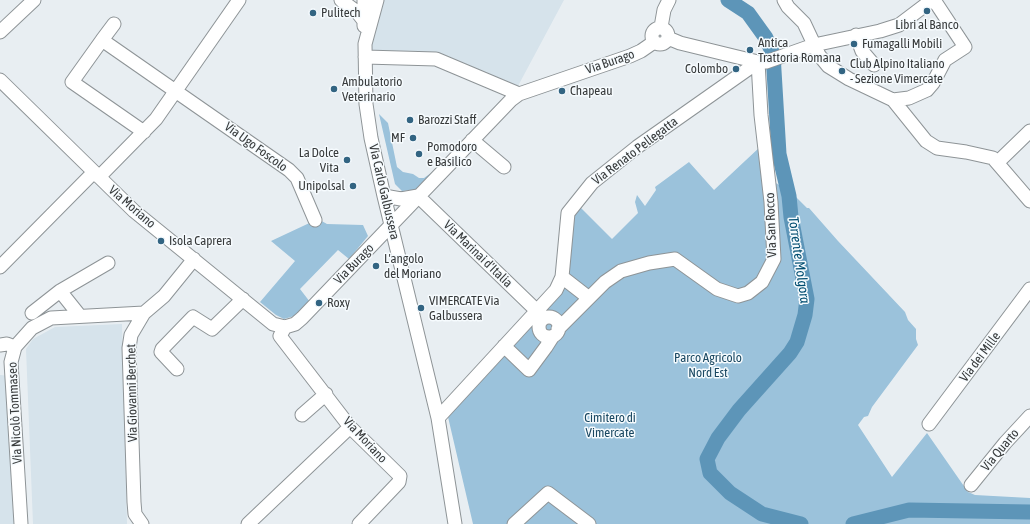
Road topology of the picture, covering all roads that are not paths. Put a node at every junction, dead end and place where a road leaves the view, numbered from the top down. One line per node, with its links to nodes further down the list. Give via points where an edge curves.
1 (34, 0): 12 (street)
2 (239, 0): 22 (street)
3 (342, 0): 4 (street); 10 (street)
4 (360, 0)
5 (364, 0): 10 (street)
6 (377, 0): 16 (street, Via Carlo Galbussera)
7 (668, 0): 13 (street, via 664,10)
8 (784, 0): 17 (street, via 804,23)
9 (930, 1): 14 (street, via 898,25 880,32); 24 (street, via 965,46 945,60 934,83 927,90 909,98)
10 (364, 21): 16 (street)
11 (114, 24): 15 (street)
12 (2, 32)
13 (665, 33): 19 (street, via 680,43); 23 (street, Via Burago, via 656,28 652,32 654,42 641,51)
14 (856, 35): 17 (street); 20 (street)
15 (102, 40): 22 (street, Via Ugo Foscolo); 26 (street, via 72,82)
16 (365, 44): 18 (street, Via Carlo Galbussera)
17 (814, 45): 19 (street); 24 (street, via 818,56 828,66)
18 (365, 57): 23 (street, via 436,59); 31 (street, Via Carlo Galbussera, via 366,104)
19 (762, 62): 39 (street, Via Renato Pellegatta, via 638,147 592,183 568,213); 42 (street, Via San Rocco, via 761,115 771,202 774,259 762,282 748,293 738,296 717,289 675,259 666,259 621,271)
20 (870, 63)
21 (0, 80): 30 (street, Via Moriano)
22 (176, 90): 26 (street); 34 (street, Via Ugo Foscolo, via 289,170 297,178)
23 (519, 94): 27 (street, Via Burago)
24 (893, 100): 28 (street, via 926,141 937,148 993,158)
25 (1030, 131): 28 (street)
26 (144, 132): 30 (street)
27 (472, 140): 29 (street); 32 (street, Via Burago)
28 (998, 162): 33 (street)
29 (504, 167)
30 (97, 175): 36 (street, Via Moriano, via 134,211); 38 (street, via 90,176)
31 (384, 196): 32 (street, via 401,199); 35 (street, Via Carlo Galbussera)
32 (418, 196): 35 (street, Via Burago); 47 (street, Via Marinai d'Italia)
33 (1030, 201)
34 (315, 220)
35 (391, 224): 48 (street, Via Burago, via 302,318 295,324); 57 (street, Via Carlo Galbussera)
36 (193, 257): 43 (street, Via Moriano); 45 (street)
37 (108, 263): 41 (street)
38 (0, 267)
39 (562, 277): 42 (street); 47 (street, Via Renato Pellegatta)
40 (1030, 289): 58 (street, Via dei Mille)
41 (60, 291): 44 (street); 46 (street)
42 (589, 298): 49 (street, Via San Rocco)
43 (243, 299): 48 (street, Via Moriano, via 273,324); 53 (street, via 212,329 197,317 193,317 162,349 161,352)
44 (32, 313)
45 (144, 313): 46 (street, Via Nicolò Tommaseo); 63 (street, Via Giovanni Berchet, via 131,335 129,348 134,502 135,514)
46 (80, 316): 52 (street, Via Nicolò Tommaseo, via 44,320 26,333)
47 (539, 316): 49 (street, via 553,318 557,323); 51 (street, Via Renato Pellegatta)
48 (285, 327): 54 (street, Via Moriano, via 280,336)
49 (555, 332): 51 (street, Via San Rocco, via 528,370)
50 (0, 345): 52 (street, via 7,344)
51 (504, 346): 57 (street, Via Renato Pellegatta)
52 (15, 348): 62 (street, Via Nicolò Tommaseo, via 11,362)
53 (177, 369)
54 (326, 394): 55 (street); 59 (street, Via Moriano)
55 (302, 415)
56 (1030, 416): 60 (street, Via Quarto)
57 (438, 418): 61 (street, Via Carlo Galbussera)
58 (929, 424)
59 (350, 427): 64 (street); 65 (street, Via Moriano, via 399,475 395,486)
60 (971, 485)
61 (452, 502): 66 (street, Via Carlo Galbussera); 67 (street)
62 (21, 524)
63 (142, 524)
64 (248, 524)
65 (359, 524)
66 (455, 524)
67 (464, 524)
68 (514, 524): 69 (street, via 548,493)
69 (589, 524)

